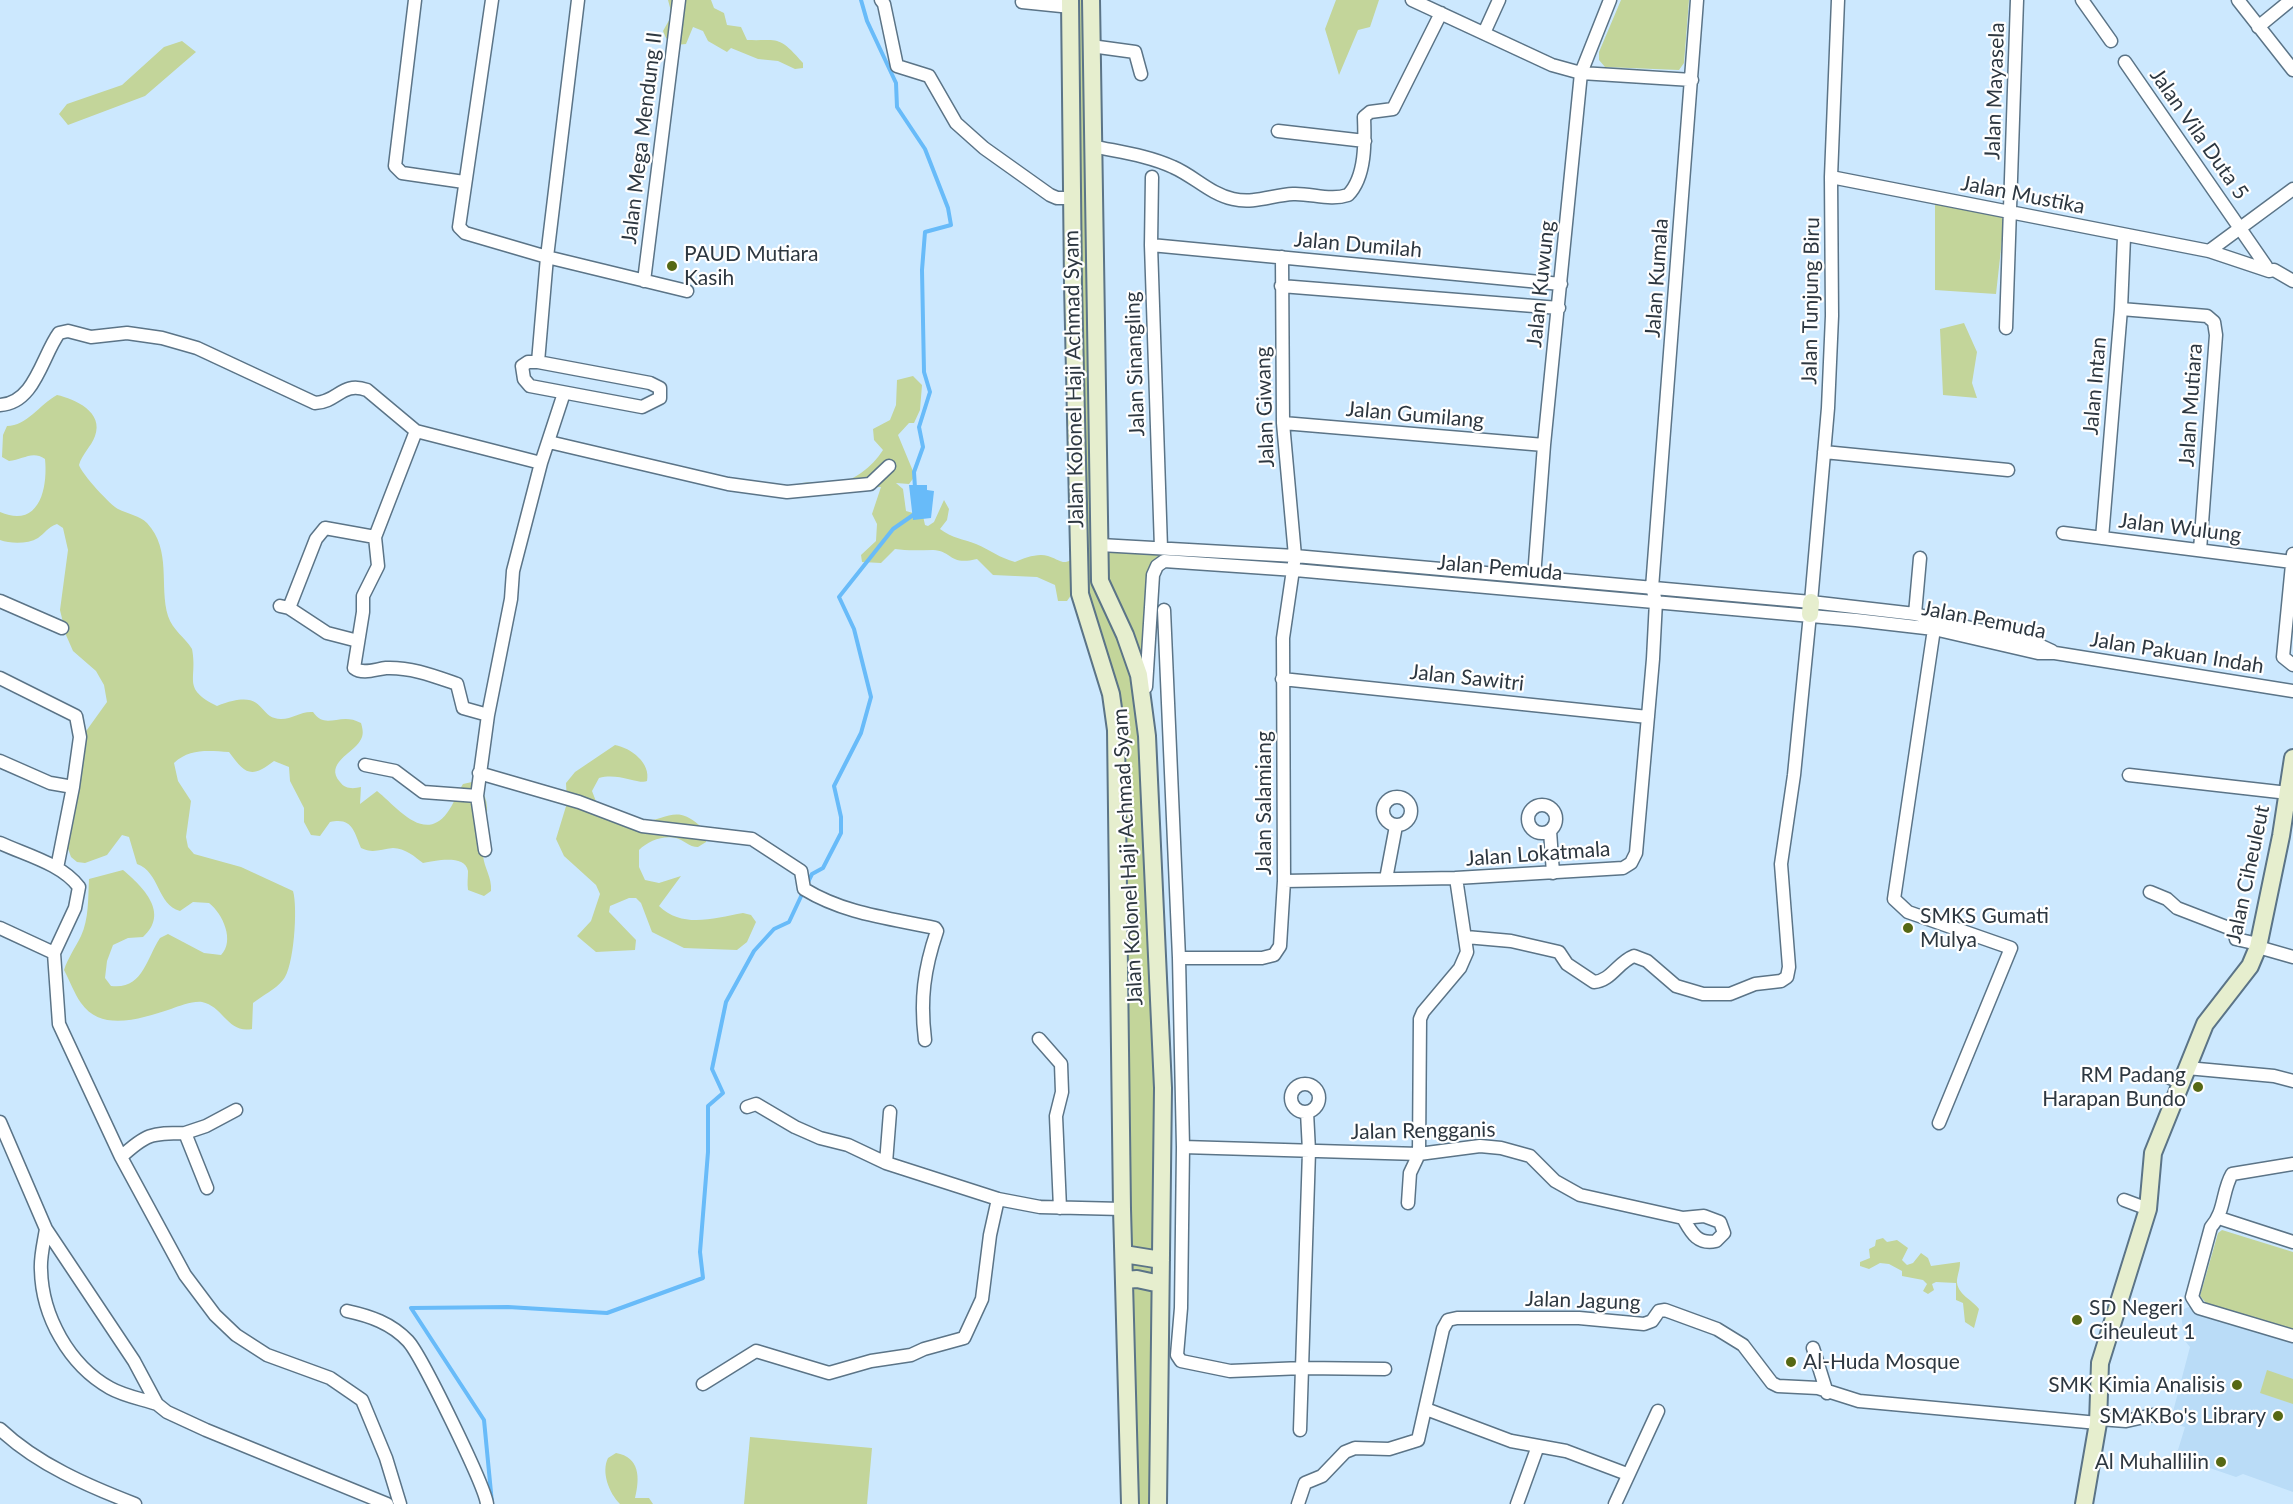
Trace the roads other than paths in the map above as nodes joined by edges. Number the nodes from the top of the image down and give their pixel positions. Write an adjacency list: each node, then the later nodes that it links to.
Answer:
1 (414, 0): 33 (street)
2 (492, 0): 33 (street)
3 (578, 0): 41 (street)
4 (680, 0): 44 (street, Jalan Mega Mendung II)
5 (881, 0): 35 (street)
6 (1091, 0): 22 (main road, Jalan Kolonel Haji Achmad Syam)
7 (1412, 0): 18 (street)
8 (1499, 0): 20 (street)
9 (1610, 0): 25 (street, Jalan Kuwung)
10 (1697, 0): 27 (street, Jalan Kumala)
11 (1838, 0): 32 (street, Jalan Tunjung Biru)
12 (2017, 0): 36 (street, Jalan Mayasela)
13 (2082, 0): 21 (street)
14 (2238, 0): 19 (street)
15 (2291, 0): 19 (street)
16 (1022, 2): 17 (street)
17 (1070, 3): 35 (main road, Jalan Kolonel Haji Achmad Syam)
18 (1441, 12): 20 (street); 29 (street)
19 (2258, 27): 24 (street)
20 (1484, 33): 25 (street)
21 (2111, 41)
22 (1091, 46): 26 (street); 30 (main road, Jalan Kolonel Haji Achmad Syam)
23 (2125, 62): 37 (street, Jalan Vila Duta 5)
24 (2293, 70)
25 (1581, 73): 27 (street); 46 (street, Jalan Kuwung)
26 (1141, 74)
27 (1692, 80): 74 (street, Jalan Kumala)
28 (1278, 131): 29 (street)
29 (1365, 141): 30 (street)
30 (1092, 147): 53 (main road, Jalan Kolonel Haji Achmad Syam)
31 (1152, 177): 39 (street, Jalan Sinangling)
32 (1831, 177): 36 (street, Jalan Mustika); 61 (street, Jalan Tunjung Biru)
33 (464, 182): 41 (street)
34 (2293, 189): 37 (street)
35 (1072, 198): 54 (main road, Jalan Kolonel Haji Achmad Syam)
36 (2010, 213): 40 (street, Jalan Mustika); 51 (street, Jalan Mayasela)
37 (2241, 228): 40 (street); 43 (street, Jalan Vila Duta 5)
38 (2124, 237): 50 (street, Jalan Intan)
39 (1150, 245): 42 (street, Jalan Dumilah); 69 (street, Jalan Sinangling)
40 (2209, 251): 43 (street, Jalan Mustika)
41 (547, 257): 44 (street); 52 (street)
42 (1282, 257): 46 (street, Jalan Dumilah); 47 (street, Jalan Giwang)
43 (2270, 268): 45 (street)
44 (644, 281): 48 (street)
45 (2293, 281)
46 (1561, 284): 49 (street, Jalan Kuwung)
47 (1281, 286): 49 (street); 57 (street, Jalan Giwang)
48 (687, 291)
49 (1559, 308): 60 (street, Jalan Kuwung)
50 (2121, 309): 67 (street, Jalan Intan); 70 (street, Jalan Mutiara)
51 (2006, 328)
52 (538, 362): 55 (street); 55 (street)
53 (1097, 377): 54 (main road); 68 (main road, Jalan Kolonel Haji Achmad Syam)
54 (1075, 379): 141 (main road, Jalan Kolonel Haji Achmad Syam)
55 (564, 393): 59 (street)
56 (4, 404): 58 (street)
57 (1283, 423): 60 (street, Jalan Gumilang); 72 (street, Jalan Giwang)
58 (416, 431): 62 (street); 66 (street)
59 (549, 442): 62 (street); 63 (street)
60 (1544, 445): 77 (street, Jalan Kuwung)
61 (1824, 452): 64 (street); 81 (street, Jalan Tunjung Biru)
62 (541, 463): 93 (street)
63 (889, 466)
64 (2008, 470)
65 (2063, 533): 67 (street, Jalan Wulung)
66 (375, 537): 86 (street); 86 (street)
67 (2102, 538): 70 (street, Jalan Wulung)
68 (1100, 545): 69 (street, Jalan Pemuda); 92 (main road, Jalan Kolonel Haji Achmad Syam)
69 (1161, 548): 72 (street, Jalan Pemuda)
70 (2200, 550): 75 (street, Jalan Wulung)
71 (2293, 554): 75 (street)
72 (1295, 556): 76 (street, Jalan Salamiang); 77 (street, Jalan Pemuda)
73 (1920, 558): 83 (street)
74 (1655, 560): 78 (street, Jalan Lokatmala)
75 (2292, 562): 88 (street)
76 (1295, 570): 80 (street, Jalan Pemuda); 90 (street, Jalan Salamiang); 92 (street, Jalan Pemuda)
77 (1534, 578): 78 (street, Jalan Pemuda)
78 (1652, 588): 80 (street, Jalan Lokatmala); 81 (street, Jalan Pemuda)
79 (0, 601): 84 (street)
80 (1656, 601): 81 (street, Jalan Pemuda); 94 (street, Jalan Lokatmala)
81 (1810, 608): 83 (street, Jalan Pemuda); 85 (street, Jalan Pemuda); 114 (street, Jalan Tunjung Biru)
82 (1164, 610): 118 (street)
83 (1915, 614): 87 (street, Jalan Pemuda)
84 (62, 628)
85 (1934, 629): 87 (street, Jalan Pemuda); 128 (street)
86 (358, 641): 93 (street)
87 (2055, 653): 91 (street, Jalan Pakuan Indah)
88 (2293, 665)
89 (0, 678): 100 (street)
90 (1282, 679): 94 (street, Jalan Sawitri); 111 (street, Jalan Salamiang)
91 (2293, 691)
92 (1145, 704): 148 (main road, Jalan Kolonel Haji Achmad Syam)
93 (488, 715): 98 (street)
94 (1648, 717): 108 (street, Jalan Lokatmala)
95 (2293, 758): 101 (main road, Jalan Ciheuleut)
96 (0, 761): 100 (street)
97 (365, 765): 102 (street)
98 (479, 774): 102 (street); 120 (street)
99 (2129, 775): 101 (street)
100 (73, 788): 107 (street)
101 (2288, 793): 115 (main road, Jalan Ciheuleut)
102 (477, 796): 106 (street)
103 (1396, 826): 110 (street)
104 (1550, 831): 108 (street)
105 (0, 843): 107 (street)
106 (485, 850)
107 (57, 868): 116 (street)
108 (1553, 873): 109 (street, Jalan Lokatmala)
109 (1456, 878): 110 (street, Jalan Lokatmala); 114 (street)
110 (1386, 879): 111 (street, Jalan Lokatmala)
111 (1284, 881): 118 (street, Jalan Salamiang)
112 (2150, 892): 115 (street)
113 (0, 928): 116 (street)
114 (1466, 937): 132 (street)
115 (2258, 946): 117 (street); 121 (main road, Jalan Ciheuleut)
116 (54, 953): 133 (street)
117 (2293, 957)
118 (1179, 958): 130 (street)
119 (1039, 1039): 140 (street)
120 (925, 1040)
121 (2179, 1076): 122 (street); 142 (main road, Jalan Ciheuleut)
122 (2293, 1081)
123 (747, 1107): 134 (street)
124 (236, 1110): 129 (street)
125 (891, 1112): 134 (street)
126 (1307, 1112): 131 (street)
127 (0, 1122): 145 (street)
128 (1939, 1123)
129 (185, 1133): 133 (street); 136 (street)
130 (1183, 1148): 131 (street, Jalan Rengganis); 154 (street)
131 (1309, 1151): 132 (street, Jalan Rengganis); 154 (street)
132 (1419, 1154): 139 (street); 143 (street, Jalan Rengganis)
133 (121, 1157): 169 (street)
134 (886, 1163): 137 (street)
135 (2293, 1164): 144 (street)
136 (207, 1188)
137 (998, 1199): 140 (street); 156 (street)
138 (2124, 1200): 142 (street)
139 (1408, 1203)
140 (1060, 1208): 141 (street)
141 (1122, 1209): 147 (main road, Jalan Kolonel Haji Achmad Syam)
142 (2148, 1209): 162 (main road, Jalan Ciheuleut)
143 (1683, 1218)
144 (2219, 1218): 146 (street); 152 (street)
145 (46, 1229): 158 (street); 158 (street)
146 (2293, 1242)
147 (1124, 1254): 148 (main road); 149 (main road, Jalan Kolonel Haji Achmad Syam)
148 (1161, 1260): 150 (main road, Jalan Kolonel Haji Achmad Syam)
149 (1125, 1280): 150 (main road); 171 (main road, Jalan Kolonel Haji Achmad Syam)
150 (1160, 1284): 172 (main road, Jalan Kolonel Haji Achmad Syam)
151 (347, 1311): 170 (street)
152 (2293, 1336)
153 (1813, 1348): 157 (street)
154 (1303, 1368): 155 (street); 164 (street)
155 (1385, 1369)
156 (703, 1384)
157 (1827, 1393): 159 (street, Jalan Jagung); 162 (street, Jalan Jagung)
158 (158, 1404): 168 (street)
159 (1426, 1409): 165 (street); 173 (street, Jalan Jagung)
160 (1658, 1411): 166 (street)
161 (2153, 1415): 162 (street, Jalan Jagung)
162 (2098, 1421): 176 (main road, Jalan Ciheuleut)
163 (0, 1429): 167 (street)
164 (1300, 1430)
165 (1538, 1446): 166 (street); 174 (street)
166 (1627, 1474): 175 (street)
167 (135, 1504)
168 (387, 1504)
169 (400, 1504)
170 (487, 1504)
171 (1130, 1504)
172 (1158, 1504)
173 (1298, 1504)
174 (1517, 1504)
175 (1615, 1504)
176 (2084, 1504)

